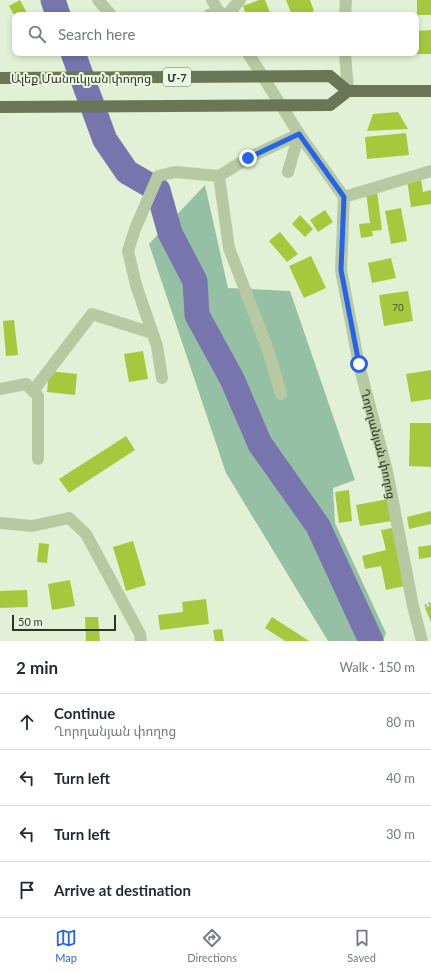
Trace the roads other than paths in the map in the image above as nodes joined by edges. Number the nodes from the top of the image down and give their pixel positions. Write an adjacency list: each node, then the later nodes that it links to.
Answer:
1 (98, 0): 5 (street)
2 (212, 0): 6 (street)
3 (240, 0): 7 (street)
4 (346, 0): 8 (street)
5 (108, 12)
6 (219, 12)
7 (223, 12)
8 (345, 12)
9 (250, 56): 15 (street)
10 (345, 56): 12 (street)
11 (0, 78): 12 (main road, Ալեք Մանուկյան փողոց / Մ-7, bridge)
12 (348, 91): 13 (main road); 14 (main road, bridge)
13 (431, 91)
14 (0, 107)
15 (299, 134): 17 (street); 18 (street); 19 (street)
16 (431, 171): 19 (street)
17 (288, 172)
18 (219, 176): 20 (street); 24 (street)
19 (344, 197): 28 (street, Ղորղանյան փողոց)
20 (152, 333): 21 (street); 23 (street)
21 (162, 378)
22 (0, 389): 23 (street)
23 (33, 391): 25 (street)
24 (281, 394)
25 (38, 459)
26 (0, 523): 27 (street)
27 (141, 641)
28 (422, 641)

